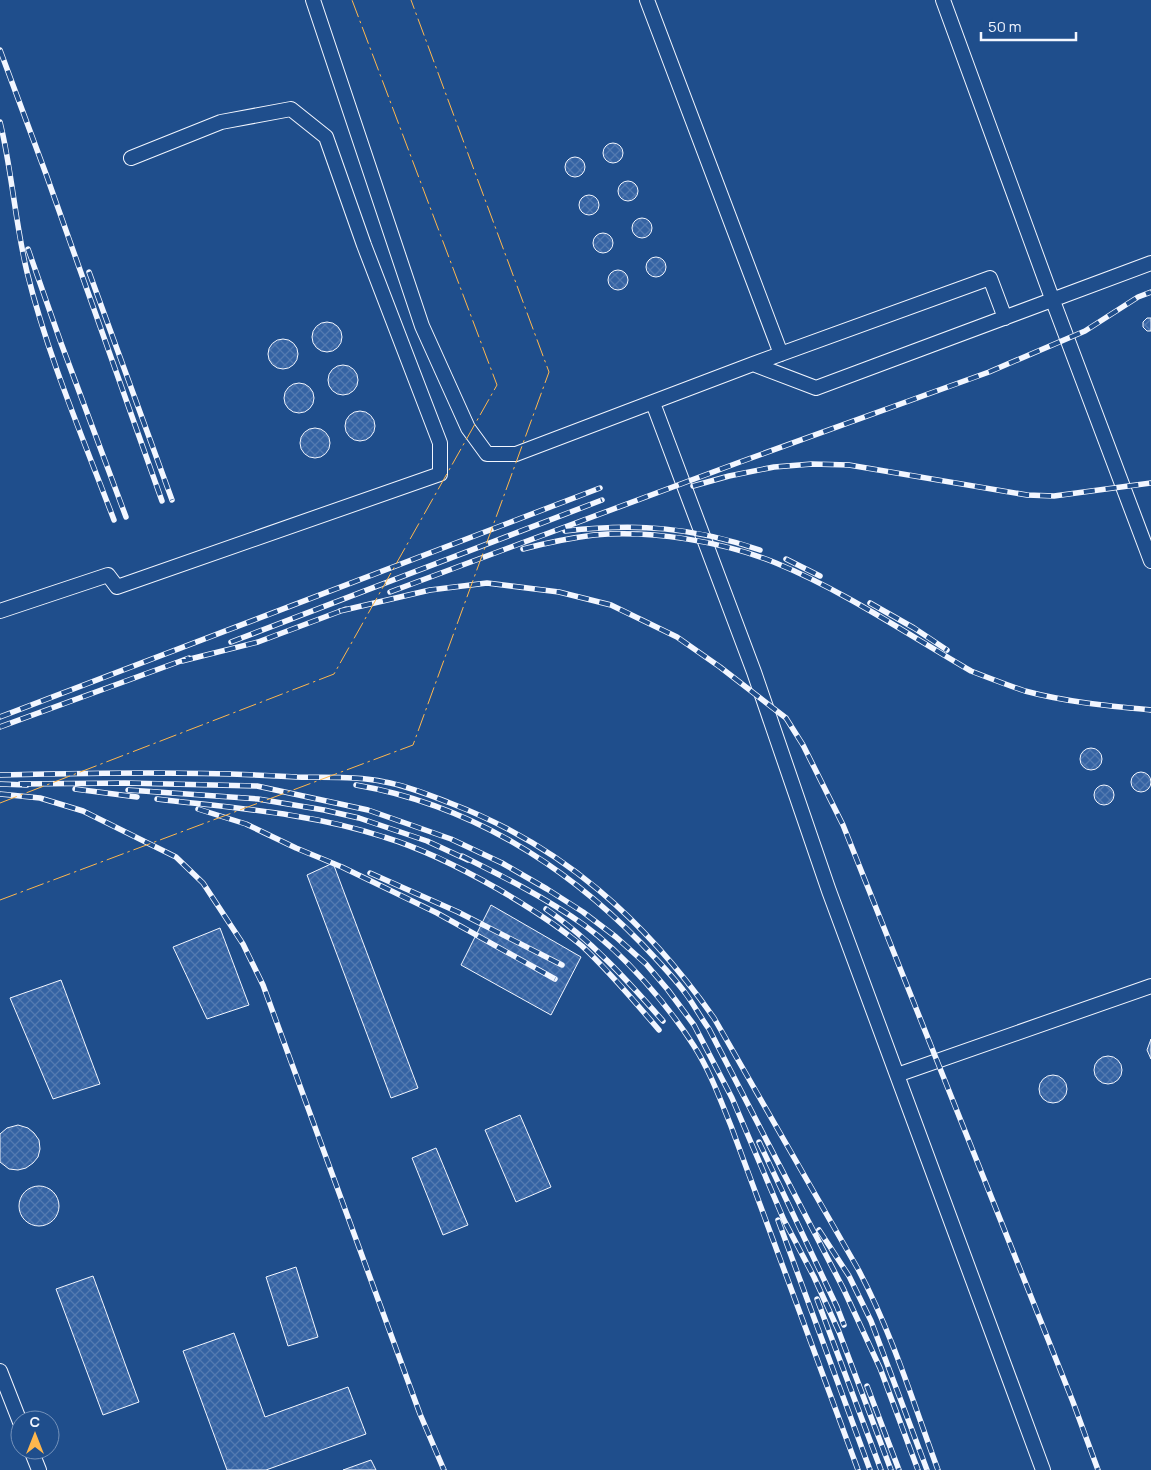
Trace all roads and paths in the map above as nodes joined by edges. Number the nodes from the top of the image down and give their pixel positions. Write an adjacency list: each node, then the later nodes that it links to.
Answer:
1 (313, 0): 10 (street)
2 (647, 0): 8 (street)
3 (943, 0): 6 (street)
4 (130, 158): 12 (street)
5 (1151, 263): 6 (street)
6 (1053, 301): 7 (street); 11 (street)
7 (1005, 318): 8 (street); 9 (street)
8 (781, 354): 9 (street)
9 (753, 364): 10 (street)
10 (652, 403): 14 (street)
11 (1151, 560)
12 (0, 611)
13 (1151, 986): 14 (street)
14 (897, 1075): 17 (street)
15 (0, 1371): 16 (street)
16 (15, 1410)
17 (1042, 1470)

